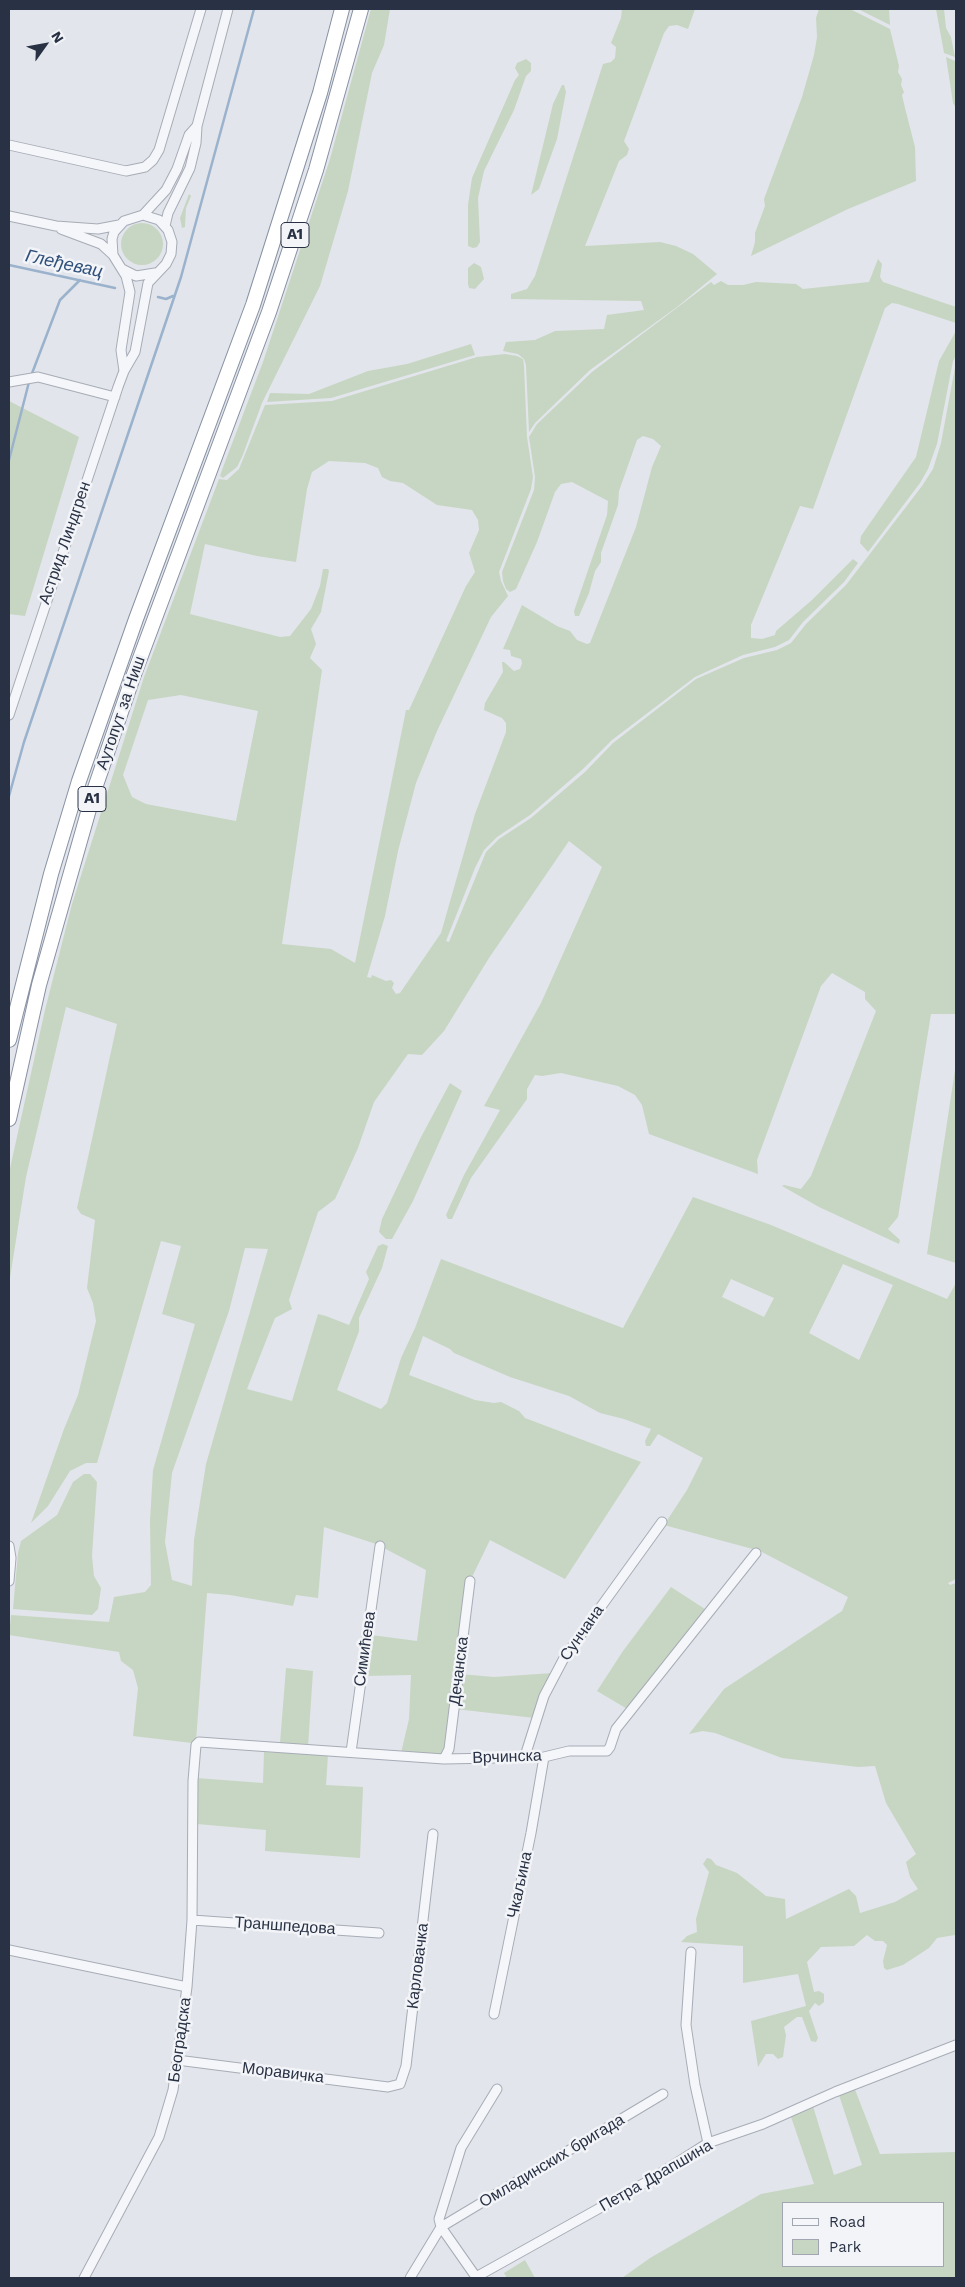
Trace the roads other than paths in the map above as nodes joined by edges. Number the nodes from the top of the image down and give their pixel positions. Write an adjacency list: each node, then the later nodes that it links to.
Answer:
1 (201, 9): 6 (street)
2 (228, 9): 5 (street)
3 (342, 9): 19 (highway, Аутопут за Ниш / A1)
4 (361, 9): 20 (highway, Аутопут за Ниш / A1)
5 (197, 126): 7 (street); 11 (street)
6 (9, 145)
7 (143, 215): 9 (street); 11 (street)
8 (9, 216): 10 (street)
9 (119, 225): 10 (street); 12 (street)
10 (56, 226): 12 (street)
11 (165, 226): 14 (street, Астрид Линдгрен)
12 (113, 255): 13 (street, Астрид Линдгрен)
13 (122, 269): 14 (street); 15 (street, Астрид Линдгрен)
14 (157, 272): 15 (street, Астрид Линдгрен)
15 (124, 371): 17 (street, Астрид Линдгрен)
16 (9, 382): 17 (street)
17 (115, 397): 18 (street, Астрид Линдгрен)
18 (9, 715)
19 (9, 1040)
20 (9, 1119)
21 (662, 1522): 28 (street, Сунчана)
22 (9, 1546): 25 (street)
23 (380, 1546): 27 (street, Симићева)
24 (756, 1553): 29 (street, Врчинска)
25 (9, 1581)
26 (470, 1581): 30 (street, Дечанска)
27 (350, 1752): 30 (street, Врчинска); 31 (street, Врчинска)
28 (525, 1756): 29 (street, Врчинска); 30 (street, Врчинска)
29 (544, 1757): 38 (street, Чкаљина)
30 (444, 1759)
31 (193, 1781): 33 (street, Београдска)
32 (433, 1834): 41 (street, Карловачка)
33 (192, 1920): 34 (street, Траншпедова); 37 (street, Београдска)
34 (379, 1933)
35 (9, 1950): 37 (street)
36 (691, 1952): 44 (street)
37 (187, 1987): 40 (street, Београдска)
38 (494, 2014)
39 (956, 2045): 44 (street, Петра Драпшина)
40 (177, 2060): 41 (street, Моравичка); 46 (street, Београдска)
41 (388, 2087)
42 (496, 2089): 45 (street)
43 (663, 2094): 45 (street, Омладинских бригада)
44 (708, 2143): 45 (street, Петра Драпшина)
45 (441, 2227): 47 (street)
46 (84, 2278)
47 (410, 2278)

